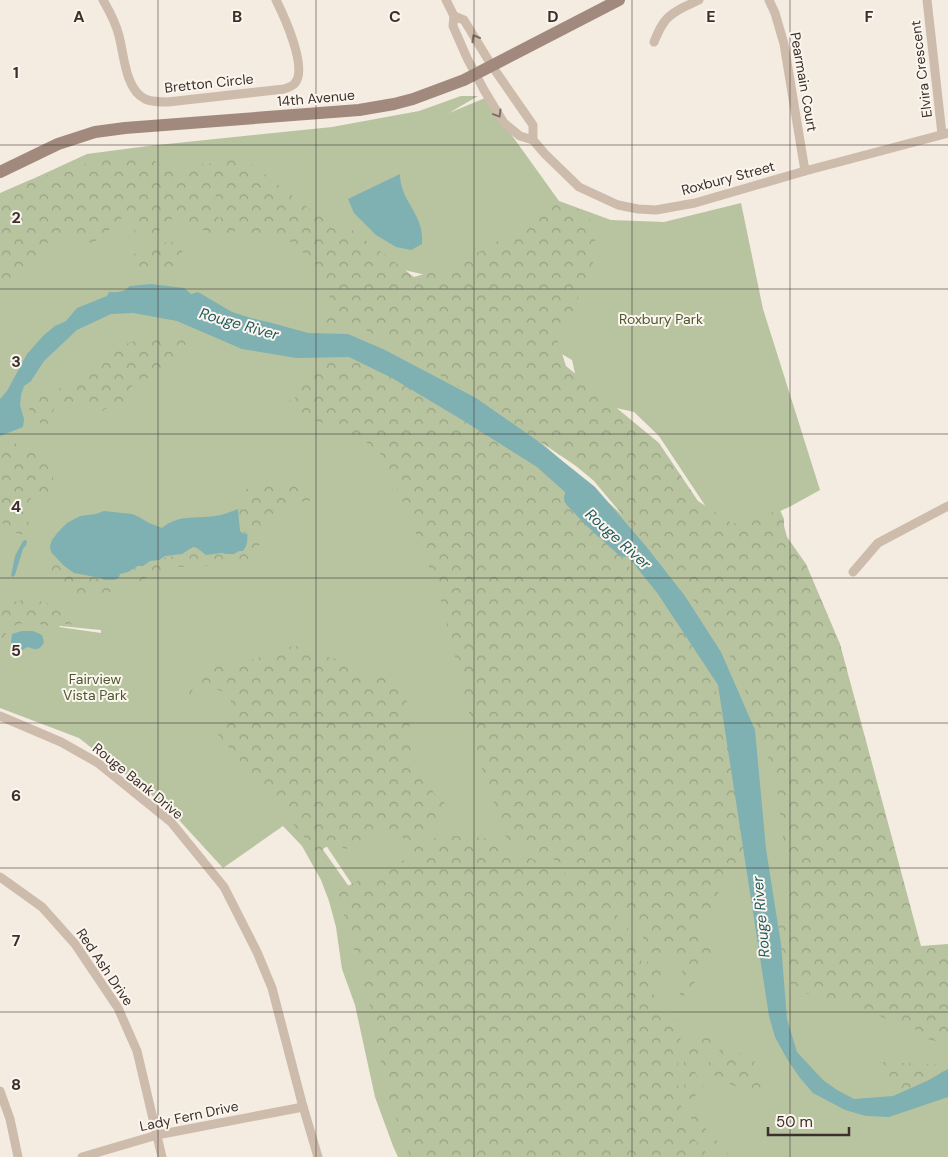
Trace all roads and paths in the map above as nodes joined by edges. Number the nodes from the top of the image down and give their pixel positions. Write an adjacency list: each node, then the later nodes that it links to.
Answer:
1 (103, 0): 2 (street, Bretton Circle)
2 (276, 0)
3 (446, 0): 8 (street)
4 (620, 0): 10 (main road, 14th Avenue)
5 (699, 0): 9 (street)
6 (769, 0): 14 (street, Pearmain Court)
7 (927, 0): 12 (street, Elvira Crescent)
8 (454, 16): 10 (street, one-way to 8); 11 (street, Roxbury Street)
9 (654, 42)
10 (492, 66): 11 (main road, 14th Avenue); 13 (street)
11 (476, 74): 13 (street, Roxbury Street, one-way to 13); 15 (main road, 14th Avenue)
12 (945, 134): 14 (street, Roxbury Street)
13 (533, 140): 14 (street, Roxbury Street)
14 (805, 171)
15 (0, 172)
16 (948, 506): 17 (street)
17 (853, 572)
18 (0, 716): 21 (street, Rouge Bank Drive)
19 (0, 876): 22 (street, Red Ash Drive)
20 (0, 1091): 23 (street)
21 (303, 1107): 22 (street, Lady Fern Drive); 26 (street, Rouge Bank Drive)
22 (157, 1135): 24 (street, Lady Fern Drive); 25 (street, Red Ash Drive)
23 (18, 1157)
24 (82, 1157)
25 (162, 1157)
26 (318, 1157)

